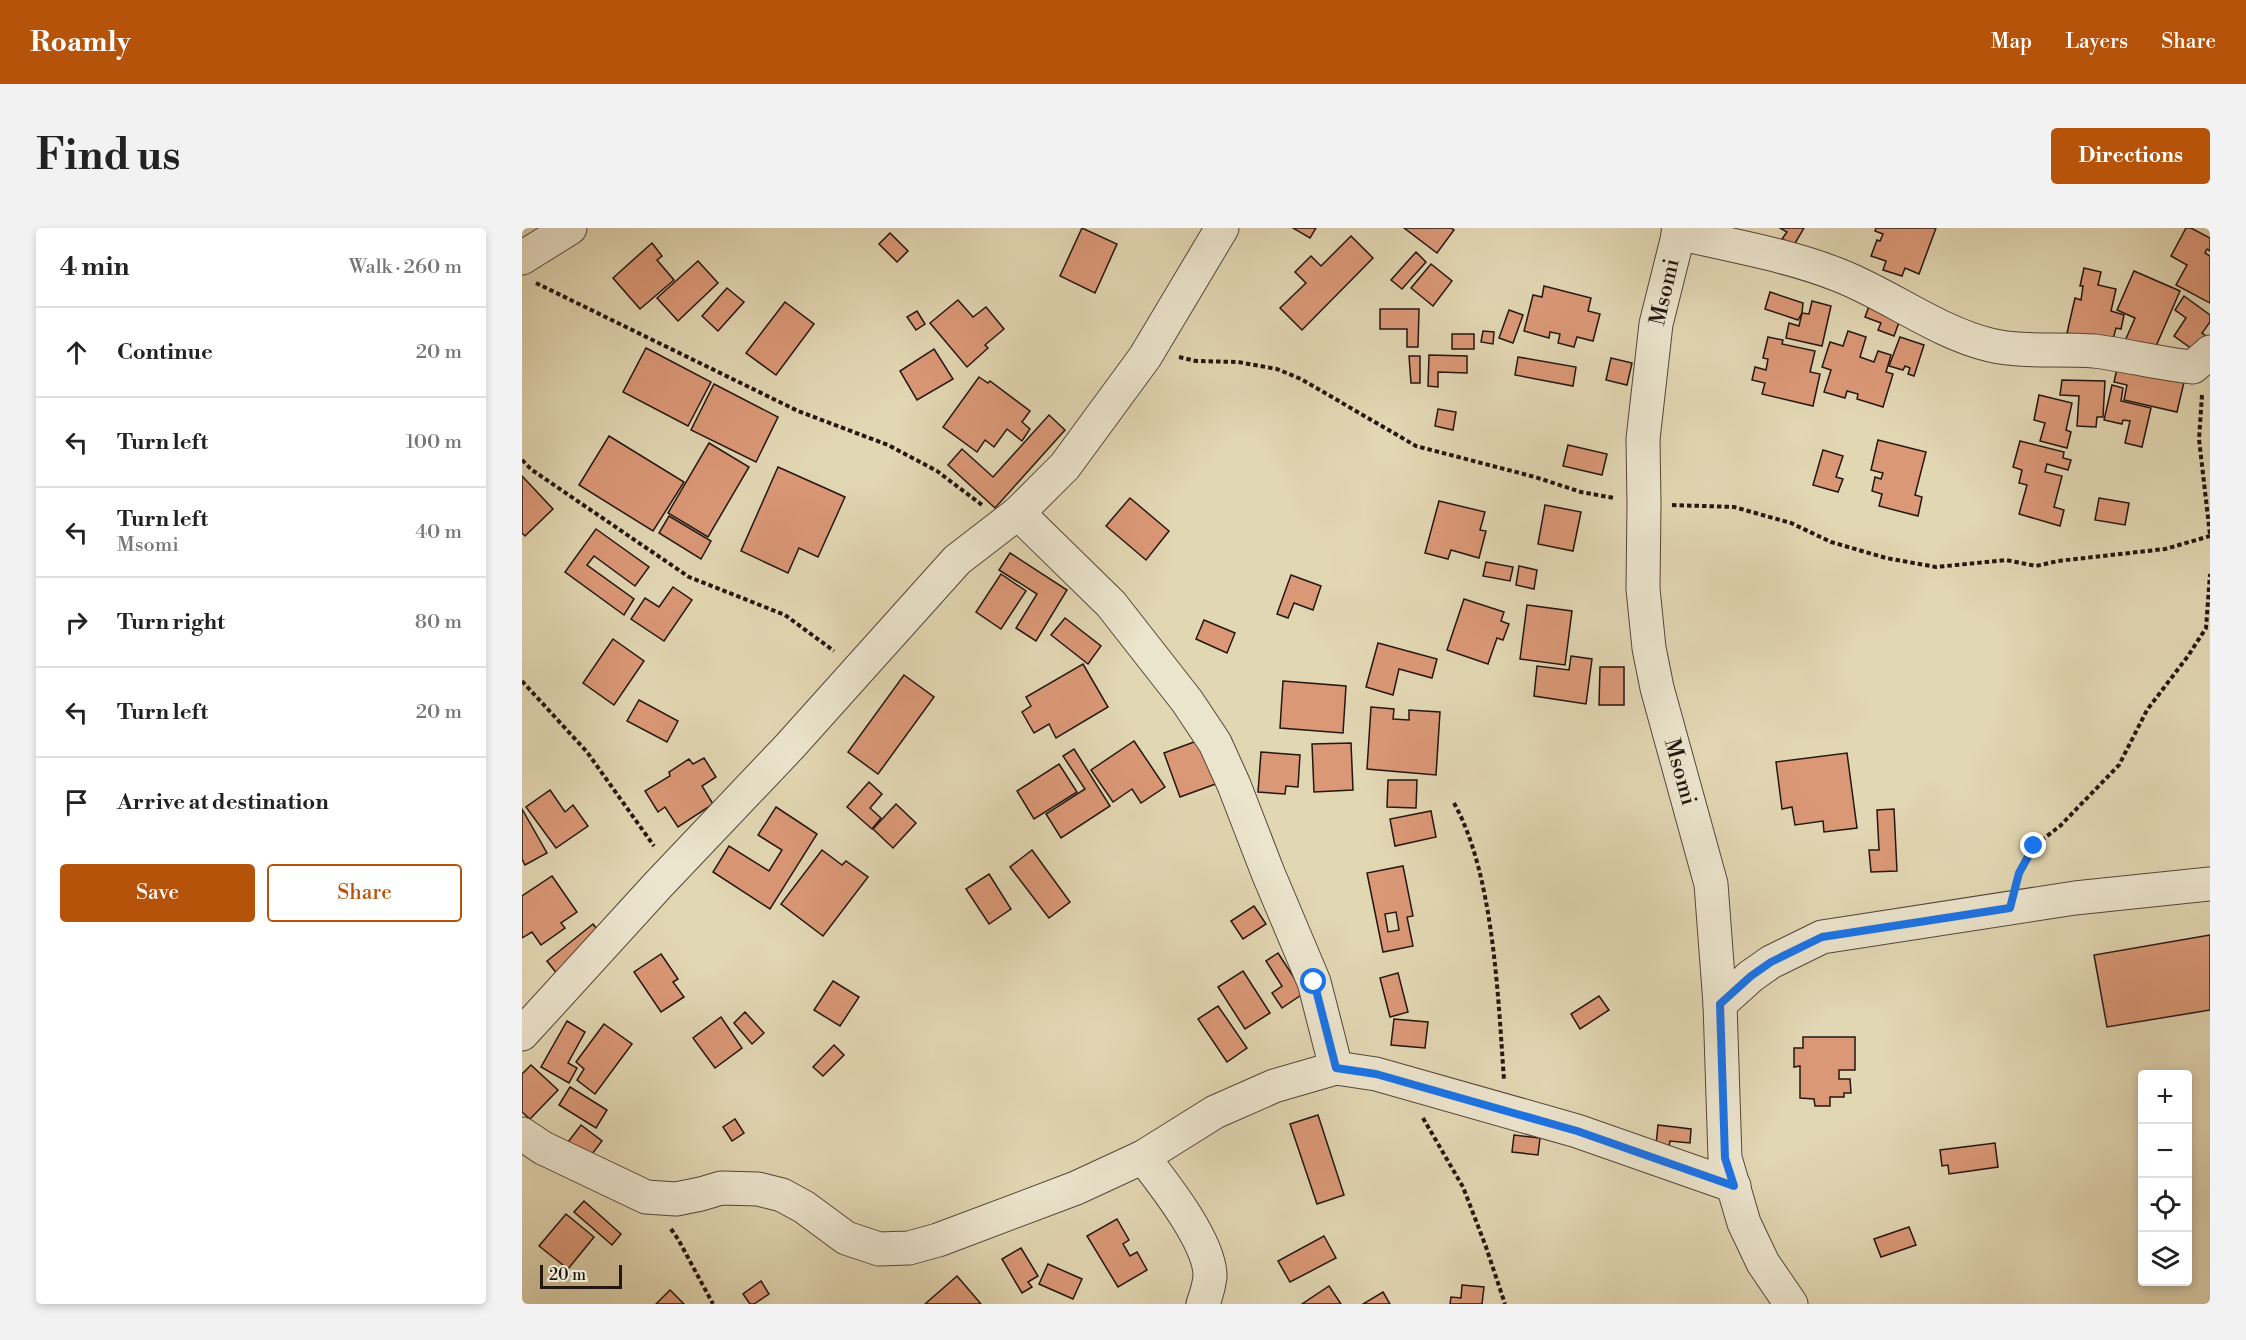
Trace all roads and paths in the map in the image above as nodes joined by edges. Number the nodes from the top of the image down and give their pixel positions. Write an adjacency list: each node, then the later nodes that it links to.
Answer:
1 (570, 228): 4 (street)
2 (1222, 228): 5 (street)
3 (1679, 231): 6 (street); 8 (street, Msomi)
4 (527, 269): 9 (path)
5 (1149, 351): 8 (path); 9 (street)
6 (2206, 357): 10 (path)
7 (522, 460): 12 (path)
8 (1644, 504): 10 (path); 18 (street, Msomi)
9 (1011, 518): 12 (street); 20 (street)
10 (2210, 535)
11 (2210, 574): 17 (path)
12 (858, 669): 15 (street)
13 (522, 681): 15 (path)
14 (1454, 803): 22 (path)
15 (672, 871): 19 (street)
16 (2210, 884): 17 (street)
17 (2010, 908): 18 (street)
18 (1720, 1004): 25 (street, Msomi)
19 (522, 1034)
20 (1336, 1068): 21 (street); 24 (street)
21 (1401, 1081): 22 (street); 29 (path)
22 (1506, 1111): 25 (street)
23 (522, 1134): 26 (street)
24 (1143, 1157): 26 (street); 28 (street)
25 (1734, 1186): 30 (street, Msomi)
26 (646, 1197): 27 (path)
27 (712, 1304)
28 (1203, 1304)
29 (1505, 1304)
30 (1791, 1304)

